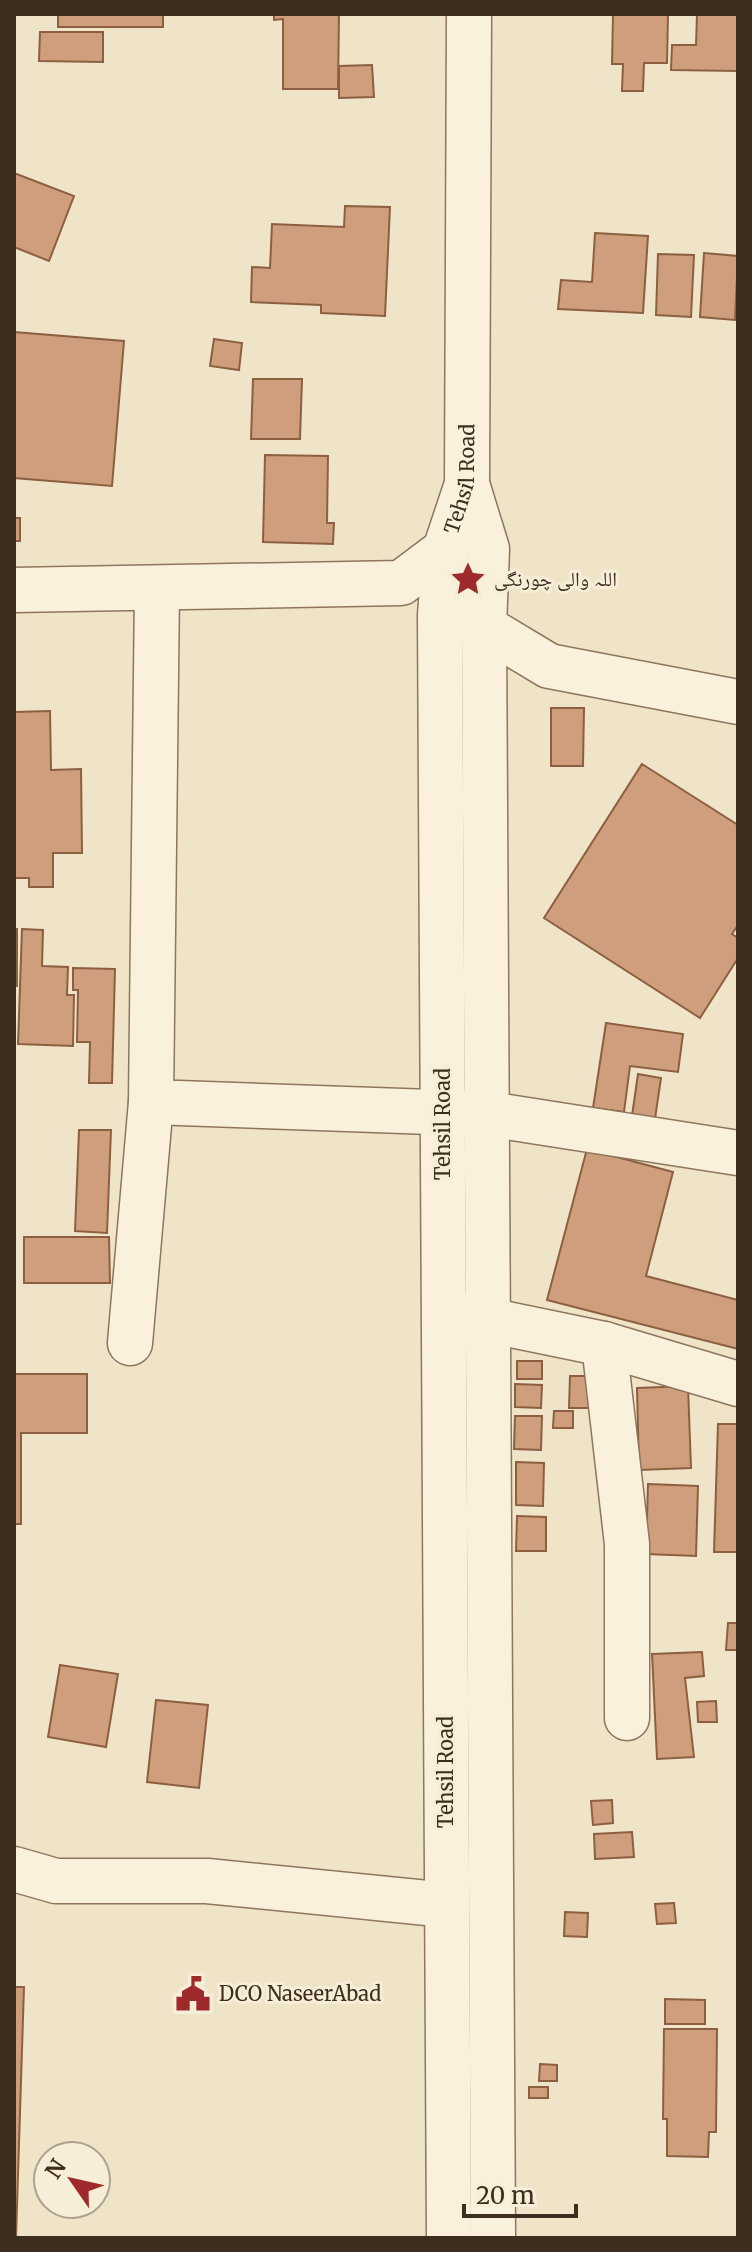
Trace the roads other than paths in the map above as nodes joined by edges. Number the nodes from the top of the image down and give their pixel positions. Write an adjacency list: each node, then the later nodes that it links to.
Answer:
1 (469, 14): 2 (street, Tehsil Road)
2 (466, 549): 3 (street); 6 (street, Tehsil Road); 7 (street)
3 (401, 583): 4 (street); 6 (street)
4 (157, 589): 5 (street); 9 (street)
5 (14, 590)
6 (440, 615): 7 (street); 10 (street, Tehsil Road)
7 (484, 627): 8 (street); 11 (street)
8 (738, 702)
9 (151, 1102): 10 (street); 15 (street)
10 (443, 1114): 11 (street); 13 (street, Tehsil Road)
11 (488, 1114): 12 (street); 14 (street)
12 (738, 1153)
13 (444, 1313): 14 (street); 20 (street, Tehsil Road)
14 (489, 1318): 16 (street); 22 (street)
15 (130, 1343)
16 (604, 1344): 17 (street); 18 (street)
17 (738, 1384)
18 (627, 1718)
19 (14, 1869): 20 (street)
20 (447, 1905): 21 (street, Tehsil Road)
21 (449, 2238)
22 (493, 2238)

